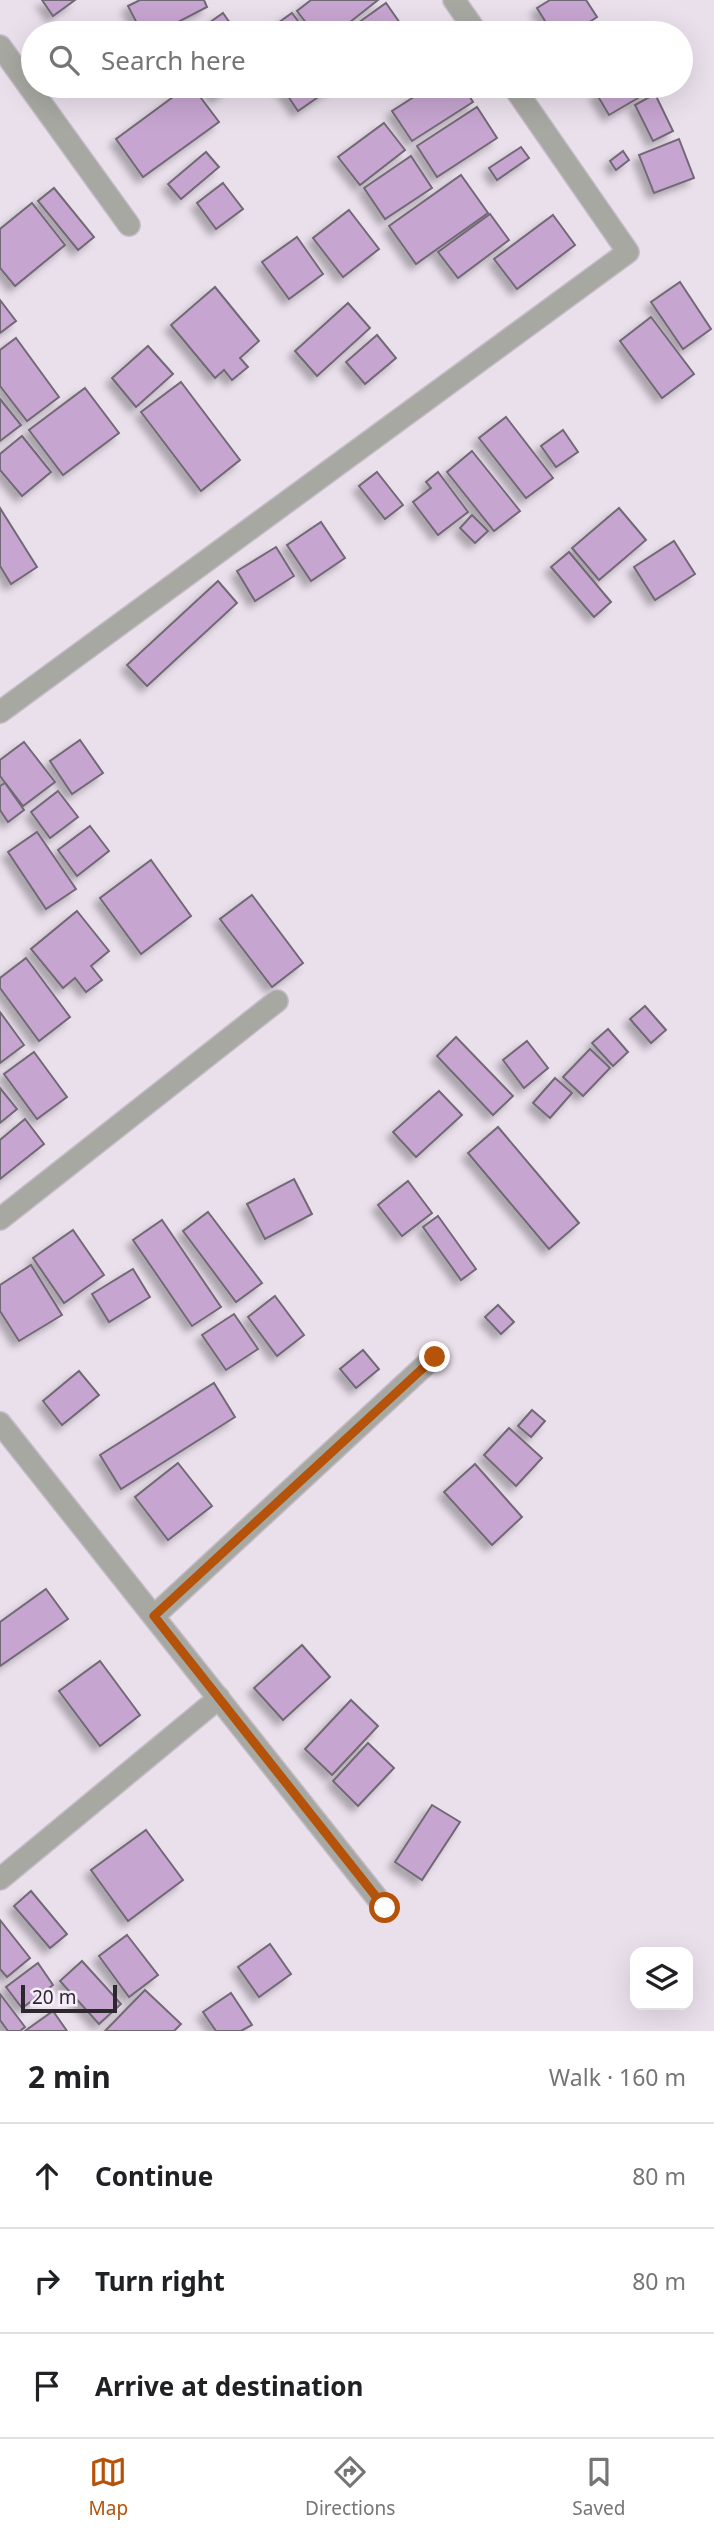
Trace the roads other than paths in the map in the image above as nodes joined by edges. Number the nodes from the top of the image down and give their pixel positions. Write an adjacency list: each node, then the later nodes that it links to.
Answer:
1 (454, 0): 2 (street)
2 (469, 21)
3 (0, 46): 4 (street)
4 (21, 75)
5 (37, 98): 7 (street)
6 (521, 98): 8 (street)
7 (129, 225)
8 (0, 712)
9 (277, 1001): 10 (street)
10 (0, 1219)
11 (435, 1357): 13 (street)
12 (0, 1423): 13 (street)
13 (154, 1616): 14 (street)
14 (219, 1698): 15 (street); 16 (street)
15 (0, 1879)
16 (385, 1908)

